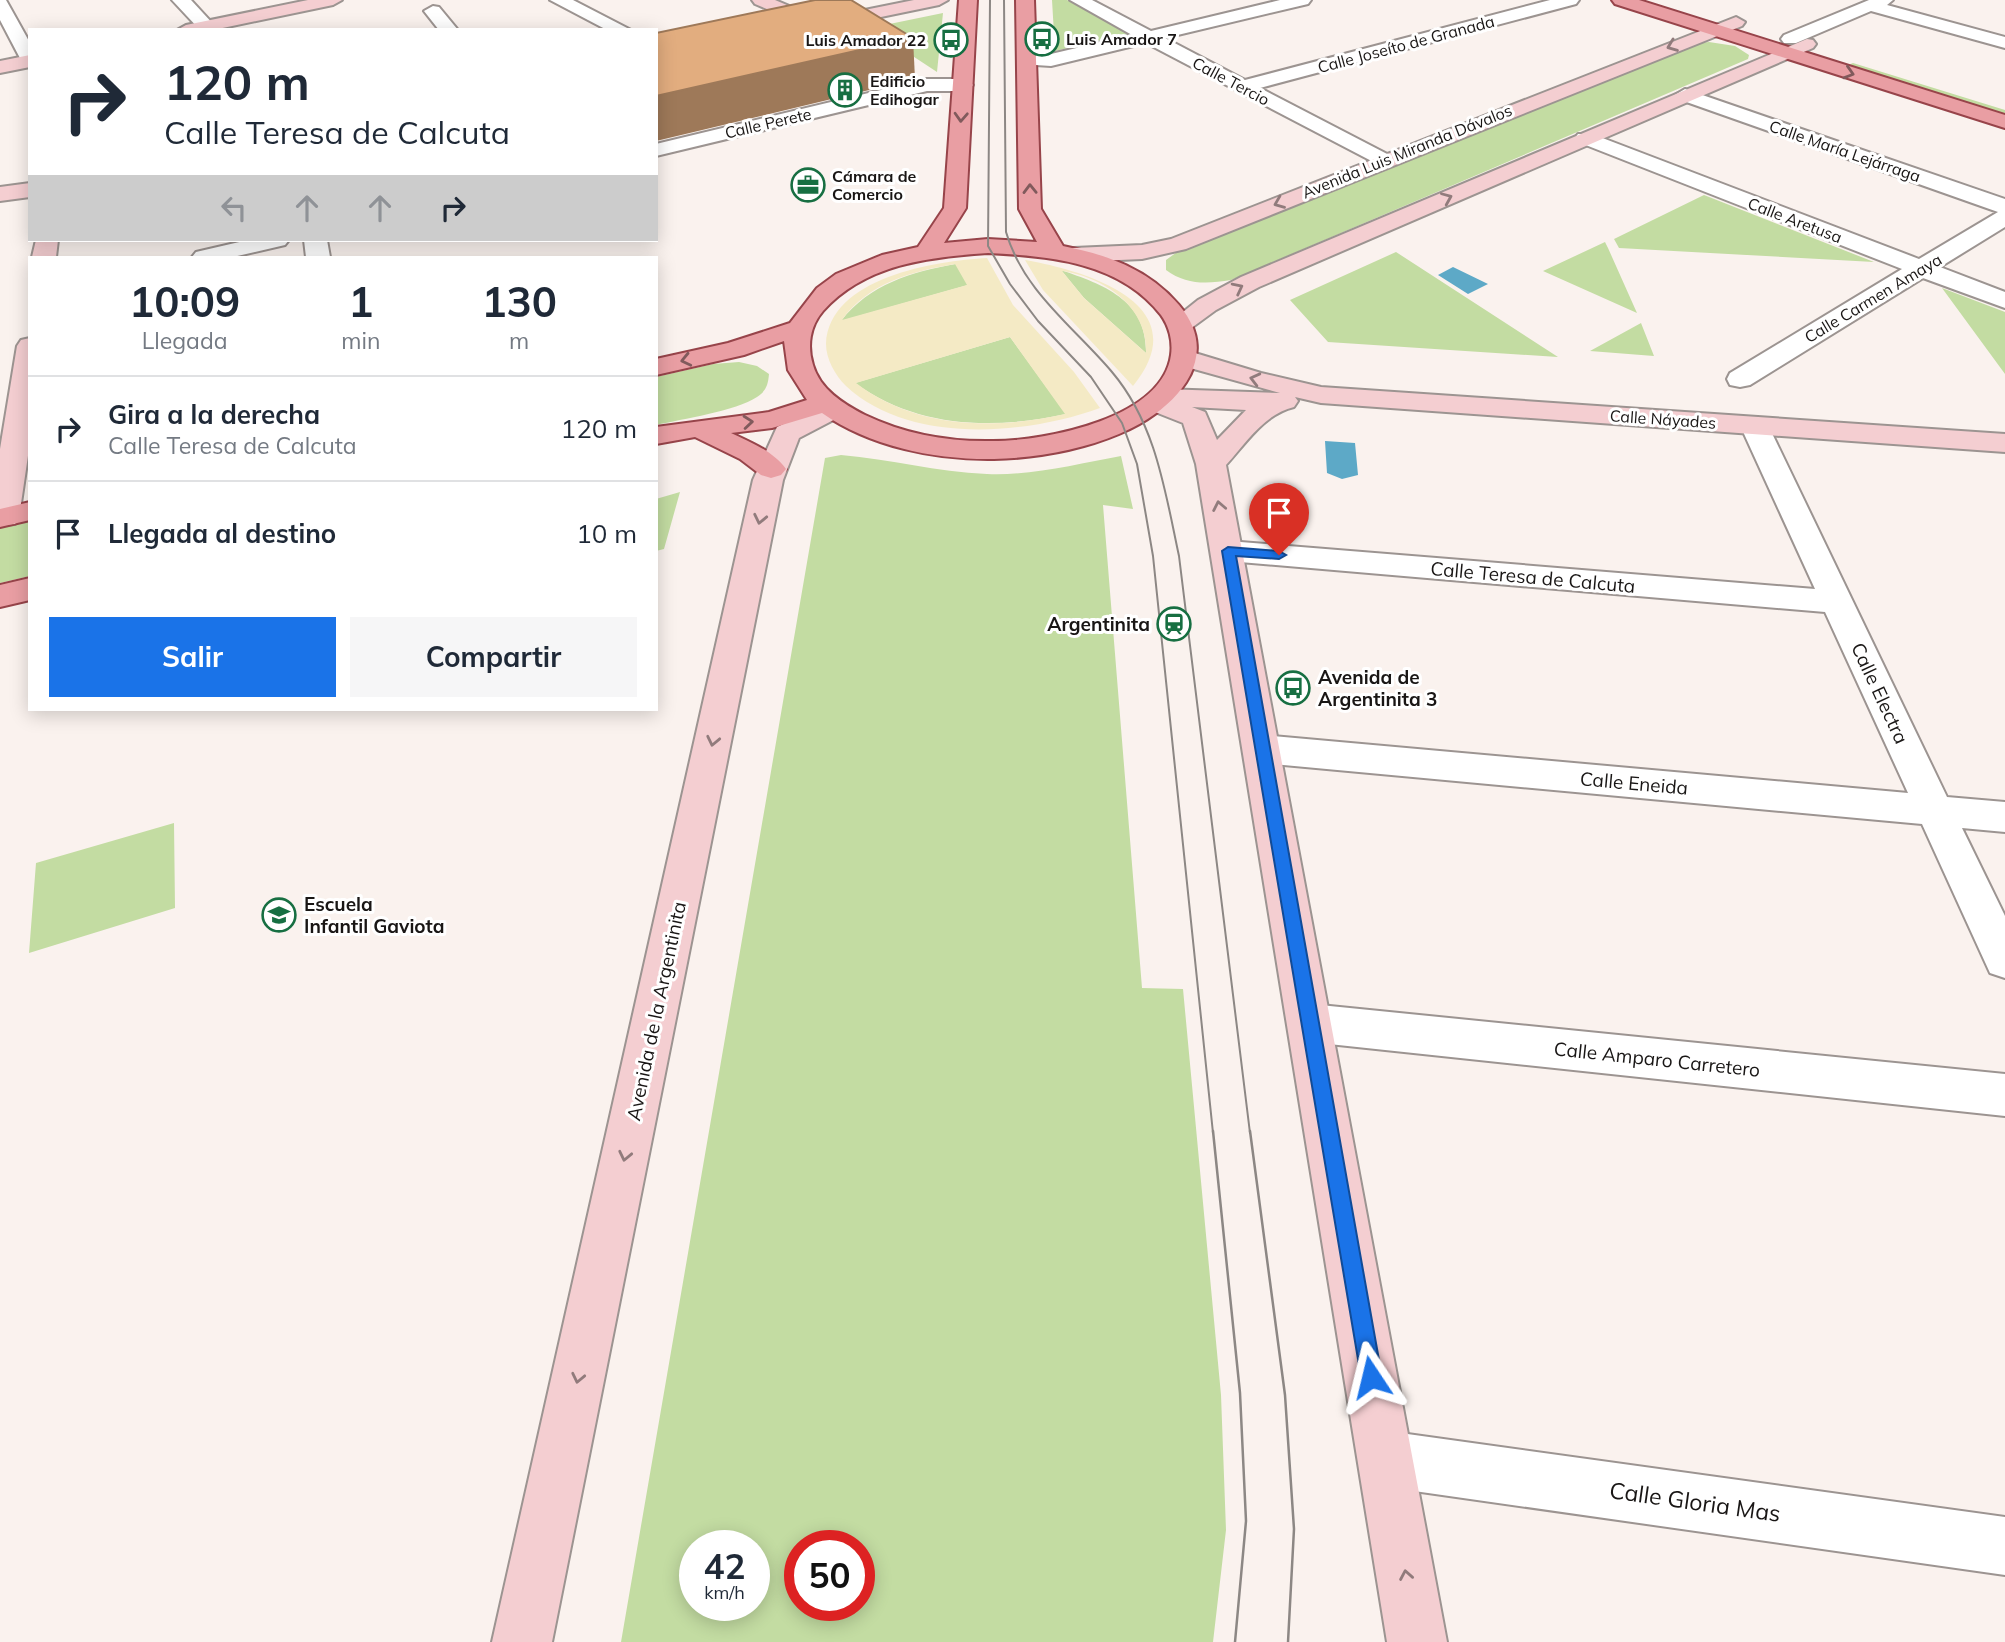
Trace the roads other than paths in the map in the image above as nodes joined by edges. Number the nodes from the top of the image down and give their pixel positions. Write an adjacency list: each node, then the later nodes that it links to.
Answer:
1 (181, 0): 18 (street)
2 (333, 0): 18 (main road)
3 (559, 0): 21 (street)
4 (761, 0): 17 (main road)
5 (939, 0): 17 (main road)
6 (968, 0): 32 (main road)
7 (1025, 0): 30 (main road)
8 (1079, 0): 25 (street, Calle Tercio)
9 (1302, 0): 25 (street)
10 (1570, 0): 33 (street, Calle Joseíto de Granada)
11 (1621, 0): 23 (main road)
12 (1670, 0): 16 (main road)
13 (1878, 2): 24 (street); 26 (street); 27 (street)
14 (0, 4): 28 (street)
15 (433, 11): 20 (street)
16 (1736, 22): 23 (main road, Avenida Luis Miranda Dávalos); 27 (main road)
17 (818, 25): 22 (main road)
18 (206, 26): 19 (main road)
19 (196, 28)
20 (447, 28)
21 (618, 28)
22 (791, 31)
23 (1713, 31): 27 (main road); 39 (main road, Avenida Luis Miranda Dávalos, one-way to 39)
24 (2005, 36)
25 (1147, 37): 30 (street); 33 (street, Calle Tercio)
26 (2005, 43)
27 (1793, 45): 34 (main road); 35 (main road); 36 (main road, one-way to 36)
28 (28, 56)
29 (28, 60): 31 (main road)
30 (1027, 60): 46 (main road, one-way to 30)
31 (0, 67)
32 (962, 85): 38 (street, Calle Perete); 45 (main road, one-way to 45)
33 (1242, 87): 39 (street, Calle Tercio)
34 (1685, 95): 37 (main road); 42 (street, Calle María Lejárraga)
35 (2005, 104)
36 (2005, 122)
37 (1585, 138): 48 (street, Calle Aretusa); 50 (main road, one-way to 37)
38 (658, 150)
39 (1383, 160): 46 (main road, Avenida Luis Miranda Dávalos, one-way to 46)
40 (28, 190): 41 (main road)
41 (0, 194)
42 (2005, 207)
43 (2005, 217): 48 (street, Calle Carmen Amaya)
44 (268, 242): 47 (street)
45 (926, 252): 46 (main road); 51 (main road)
46 (1064, 253): 50 (main road)
47 (208, 256)
48 (1920, 268): 49 (street, Calle Aretusa); 55 (street, Calle Carmen Amaya)
49 (2005, 301)
50 (1181, 324): 52 (main road)
51 (799, 328): 53 (main road, one-way to 53); 59 (main road)
52 (1185, 358): 56 (main road, Calle Náyades, one-way to 52); 57 (main road)
53 (658, 367)
54 (28, 373): 64 (main road)
55 (1740, 379)
56 (1321, 395): 58 (main road, Calle Náyades); 60 (main road, Calle Náyades)
57 (1157, 400): 58 (main road, Calle Náyades); 59 (main road); 65 (main road)
58 (1273, 403): 65 (main road)
59 (829, 406): 61 (main road, one-way to 59); 66 (main road, Avenida de la Argentinita)
60 (1754, 425): 63 (main road, Calle Náyades); 71 (street, Calle Electra)
61 (699, 428): 62 (main road); 66 (main road)
62 (658, 436)
63 (2003, 445)
64 (22, 454): 67 (main road)
65 (1211, 464): 68 (main road, one-way to 65)
66 (771, 470): 80 (main road, Avenida de la Argentinita, one-way to 80)
67 (11, 515)
68 (1228, 551): 71 (street, Calle Teresa de Calcuta); 72 (main road)
69 (28, 589): 70 (main road)
70 (0, 596)
71 (1837, 602): 73 (street, Calle Electra)
72 (1262, 749): 73 (street, Calle Eneida); 76 (main road)
73 (1935, 811): 74 (street, Calle Eneida); 75 (street, Calle Electra)
74 (2005, 817)
75 (2005, 960)
76 (1310, 1023): 77 (street, Calle Amparo Carretero); 78 (main road)
77 (2005, 1095)
78 (1386, 1459): 79 (street, Calle Gloria Mas); 81 (main road, one-way to 78)
79 (2005, 1546)
80 (522, 1642)
81 (1417, 1642)

